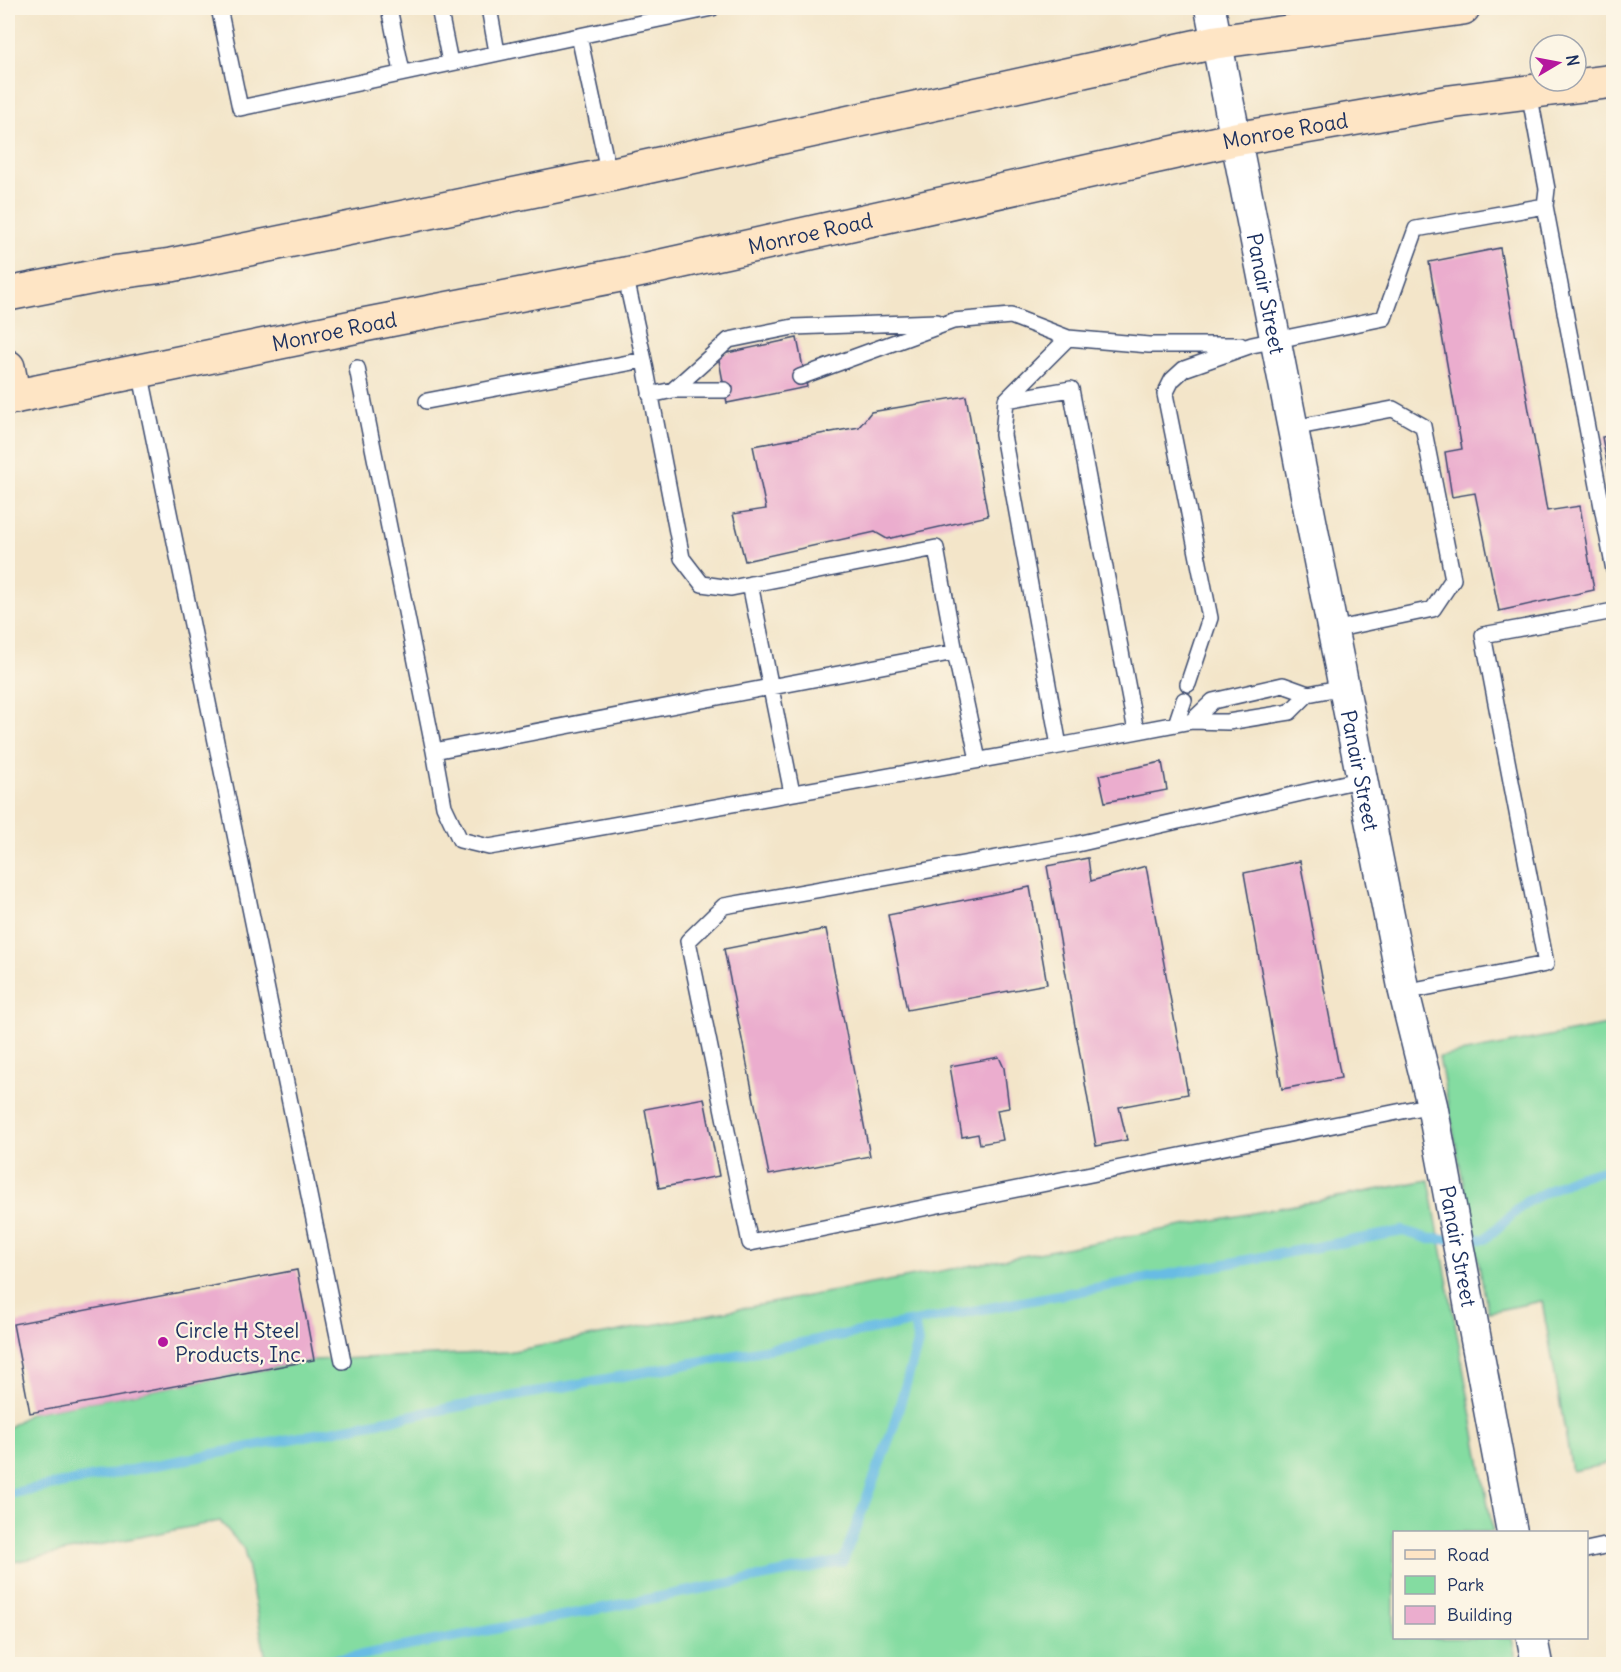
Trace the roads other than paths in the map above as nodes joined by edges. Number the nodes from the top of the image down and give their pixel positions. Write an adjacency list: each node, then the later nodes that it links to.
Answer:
1 (219, 8): 12 (lane)
2 (389, 8): 12 (lane)
3 (439, 8): 11 (lane)
4 (489, 8): 10 (lane)
5 (712, 8): 8 (lane)
6 (1210, 8): 9 (street, Panair Street)
7 (1463, 8): 9 (main road)
8 (579, 36): 10 (lane); 18 (lane)
9 (1216, 42): 17 (street, Panair Street); 18 (main road)
10 (497, 52): 11 (lane)
11 (450, 62): 12 (lane)
12 (402, 72)
13 (1614, 81): 14 (main road, Monroe Road)
14 (1588, 84)
15 (1528, 92): 17 (main road, Monroe Road)
16 (1529, 93): 19 (lane)
17 (1235, 139): 20 (main road, Monroe Road); 24 (street, Panair Street)
18 (609, 174): 21 (main road)
19 (1545, 206): 24 (lane); 36 (lane)
20 (625, 274): 25 (lane); 27 (main road, Monroe Road)
21 (8, 294)
22 (953, 321): 23 (lane); 28 (lane); 30 (lane)
23 (1068, 338): 24 (lane); 33 (lane)
24 (1264, 343): 35 (street, Panair Street); 41 (lane)
25 (644, 360): 32 (lane); 34 (lane)
26 (357, 368): 50 (lane)
27 (140, 371): 29 (main road, Monroe Road); 56 (lane)
28 (800, 377)
29 (10, 387)
30 (673, 390): 31 (lane); 32 (lane)
31 (725, 390)
32 (650, 395): 37 (lane)
33 (1006, 400): 48 (lane); 49 (lane)
34 (427, 401)
35 (1293, 428): 39 (street, Panair Street); 39 (lane)
36 (1614, 570)
37 (750, 584): 40 (lane); 42 (lane)
38 (1614, 611): 54 (lane)
39 (1333, 630): 43 (street, Panair Street)
40 (955, 652): 42 (lane); 51 (lane)
41 (1188, 684)
42 (771, 687): 50 (lane); 53 (lane)
43 (1344, 687): 44 (lane); 52 (street, Panair Street)
44 (1308, 694): 46 (lane); 46 (lane)
45 (1184, 700): 47 (lane)
46 (1192, 721): 47 (lane)
47 (1176, 724): 48 (lane)
48 (1136, 731): 49 (lane)
49 (1059, 746): 51 (lane)
50 (434, 751): 53 (lane)
51 (978, 760): 53 (lane)
52 (1362, 780): 54 (street, Panair Street); 55 (lane)
53 (792, 793)
54 (1404, 992): 55 (street, Panair Street)
55 (1434, 1116): 57 (street, Panair Street)
56 (343, 1361)
57 (1512, 1531)
58 (1614, 1544): 59 (lane)
59 (1588, 1550)
60 (1532, 1639): 61 (street)
61 (1537, 1665)

